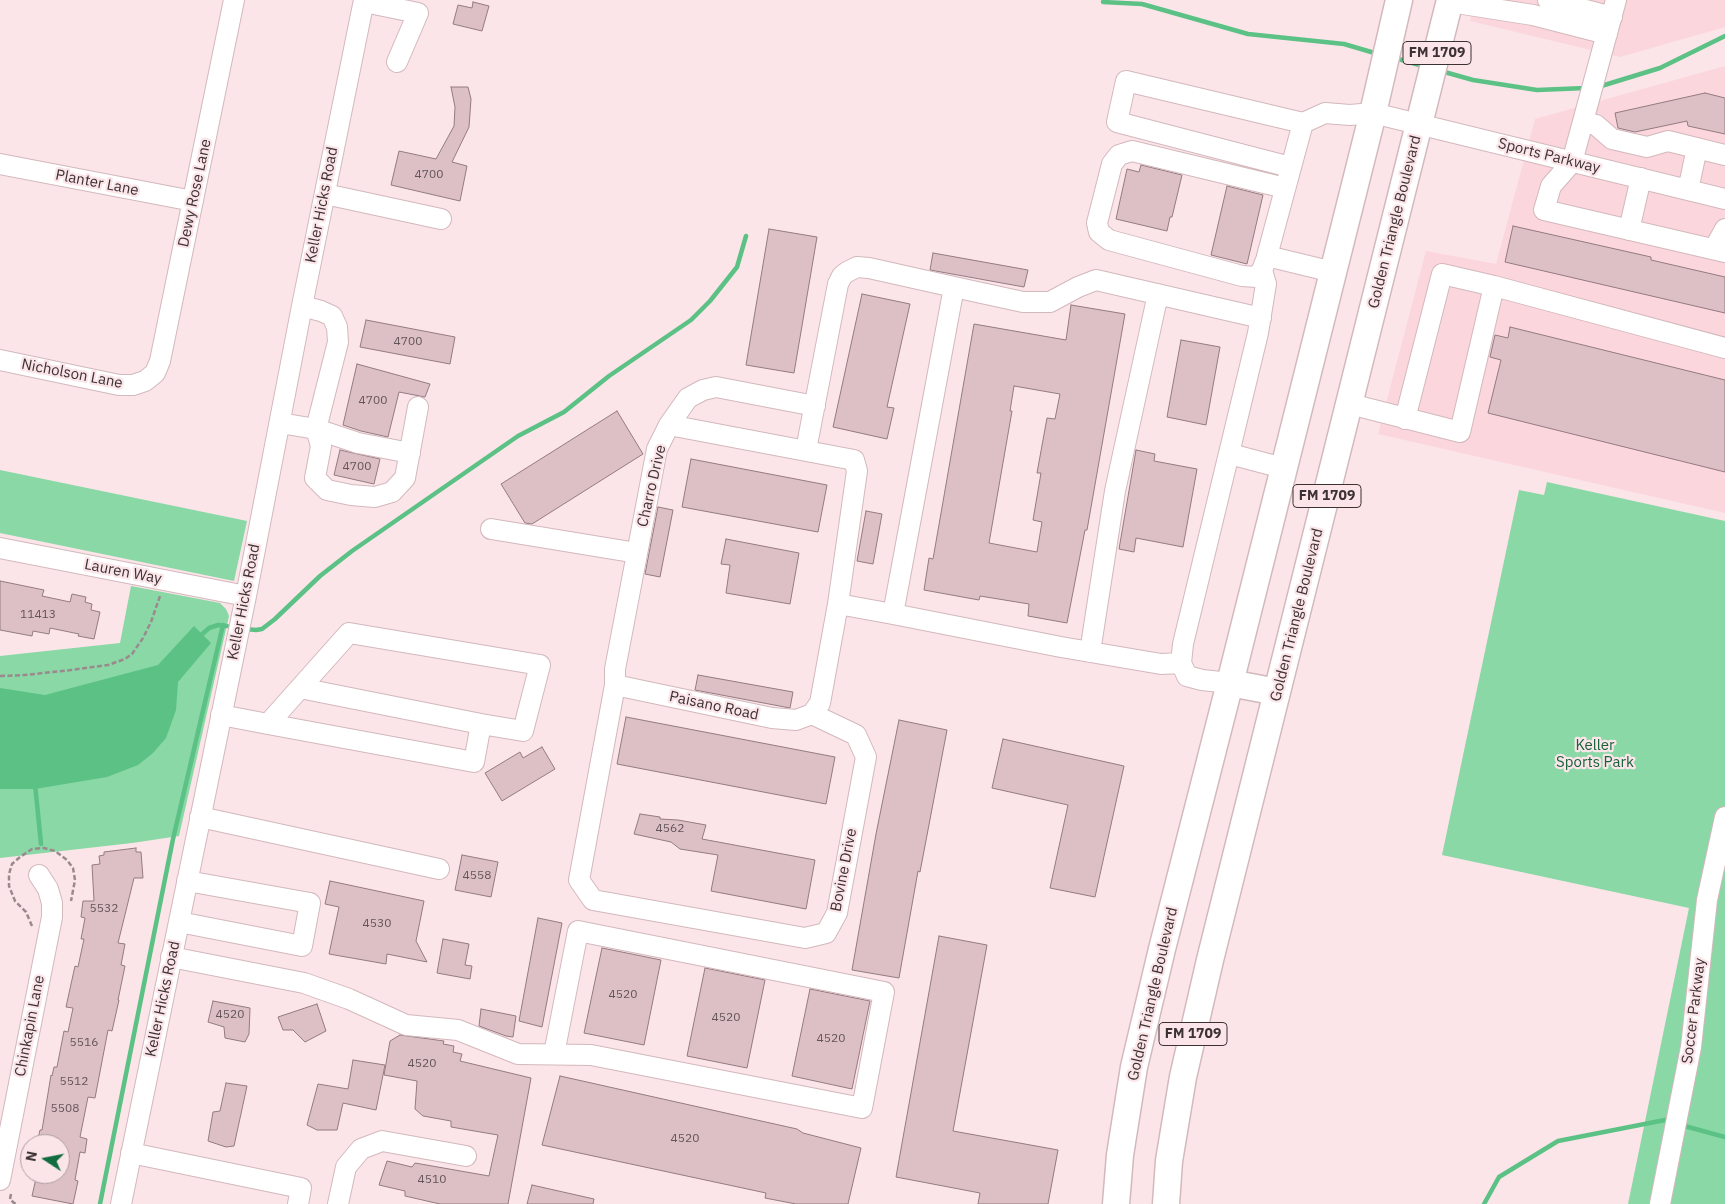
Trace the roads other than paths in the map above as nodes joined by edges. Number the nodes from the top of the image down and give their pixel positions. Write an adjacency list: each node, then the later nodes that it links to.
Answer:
1 (234, 0): 24 (street, Dewy Rose Lane)
2 (1399, 0): 10 (main road, Golden Triangle Boulevard / FM 1709)
3 (1548, 0): 6 (street)
4 (364, 1): 7 (street); 22 (street, Keller Hicks Road)
5 (1450, 1): 8 (street); 11 (main road, Golden Triangle Boulevard / FM 1709)
6 (1590, 5): 8 (street)
7 (420, 7): 9 (street)
8 (1612, 17): 13 (street)
9 (397, 62)
10 (1375, 101): 11 (street, Sports Parkway); 12 (street, Sports Parkway); 30 (main road, Golden Triangle Boulevard / FM 1709)
11 (1422, 114): 16 (street, Sports Parkway); 39 (main road, Golden Triangle Boulevard / FM 1709)
12 (1302, 122): 18 (street); 18 (street)
13 (1583, 122): 14 (street); 16 (street)
14 (1698, 148): 15 (street); 21 (street)
15 (1725, 155)
16 (1572, 162): 19 (street, Sports Parkway); 27 (street)
17 (0, 164): 24 (street, Planter Lane)
18 (1290, 167): 20 (street)
19 (1641, 178): 21 (street, Sports Parkway); 27 (street)
20 (1285, 188): 29 (street); 29 (street)
21 (1688, 190): 23 (street, Sports Parkway)
22 (324, 194): 25 (street); 34 (street, Keller Hicks Road)
23 (1725, 199)
24 (193, 201): 38 (street, Dewy Rose Lane)
25 (441, 219)
26 (1725, 229): 28 (street)
27 (1629, 230): 28 (street)
28 (1719, 251)
29 (1265, 263): 30 (street); 35 (street)
30 (1333, 272): 49 (main road, Golden Triangle Boulevard / FM 1709)
31 (1494, 286): 36 (street); 42 (street); 42 (street)
32 (954, 287): 33 (street); 40 (street); 55 (street)
33 (1158, 294): 35 (street); 56 (street)
34 (302, 306): 43 (street, Keller Hicks Road); 45 (street)
35 (1261, 318): 48 (street)
36 (1725, 348)
37 (0, 360): 38 (street, Nicholson Lane)
38 (145, 381)
39 (1350, 404): 42 (street); 61 (main road, Golden Triangle Boulevard / FM 1709)
40 (815, 406): 44 (street); 46 (street)
41 (418, 407): 47 (street)
42 (1405, 419)
43 (280, 423): 45 (street); 53 (street, Keller Hicks Road)
44 (670, 425): 46 (street, Charro Drive); 52 (street, Charro Drive)
45 (316, 429): 47 (street); 47 (street)
46 (806, 450): 54 (street)
47 (410, 453)
48 (1230, 454): 49 (street); 57 (street)
49 (1283, 468): 58 (main road, Golden Triangle Boulevard / FM 1709)
50 (491, 529): 52 (street)
51 (0, 548): 53 (street, Lauren Way)
52 (637, 554): 59 (street, Charro Drive)
53 (246, 596): 63 (street, Keller Hicks Road)
54 (838, 604): 55 (street); 62 (street)
55 (893, 614): 56 (street)
56 (1090, 652): 57 (street)
57 (1181, 663): 58 (street)
58 (1230, 683): 61 (main road); 80 (main road, Golden Triangle Boulevard / FM 1709)
59 (615, 685): 62 (street, Paisano Road); 62 (street, Bovine Drive)
60 (300, 688): 64 (street); 65 (street); 65 (street)
61 (1278, 692): 81 (main road, Golden Triangle Boulevard / FM 1709)
62 (812, 714)
63 (221, 715): 64 (street); 66 (street, Keller Hicks Road)
64 (268, 724): 65 (street)
65 (481, 724)
66 (200, 817): 68 (street); 70 (street, Keller Hicks Road)
67 (1725, 817): 82 (street, Soccer Parkway)
68 (439, 869)
69 (39, 875): 76 (street, Chinkapin Lane)
70 (187, 881): 71 (street, Keller Hicks Road); 71 (street)
71 (179, 922): 72 (street, Keller Hicks Road)
72 (172, 958): 73 (street); 74 (street, Keller Hicks Road)
73 (554, 1054): 73 (street)
74 (131, 1153): 77 (street); 78 (street, Keller Hicks Road)
75 (466, 1156): 79 (street)
76 (0, 1180)
77 (302, 1203)
78 (120, 1204)
79 (338, 1204)
80 (1116, 1204)
81 (1166, 1204)
82 (1660, 1204)

